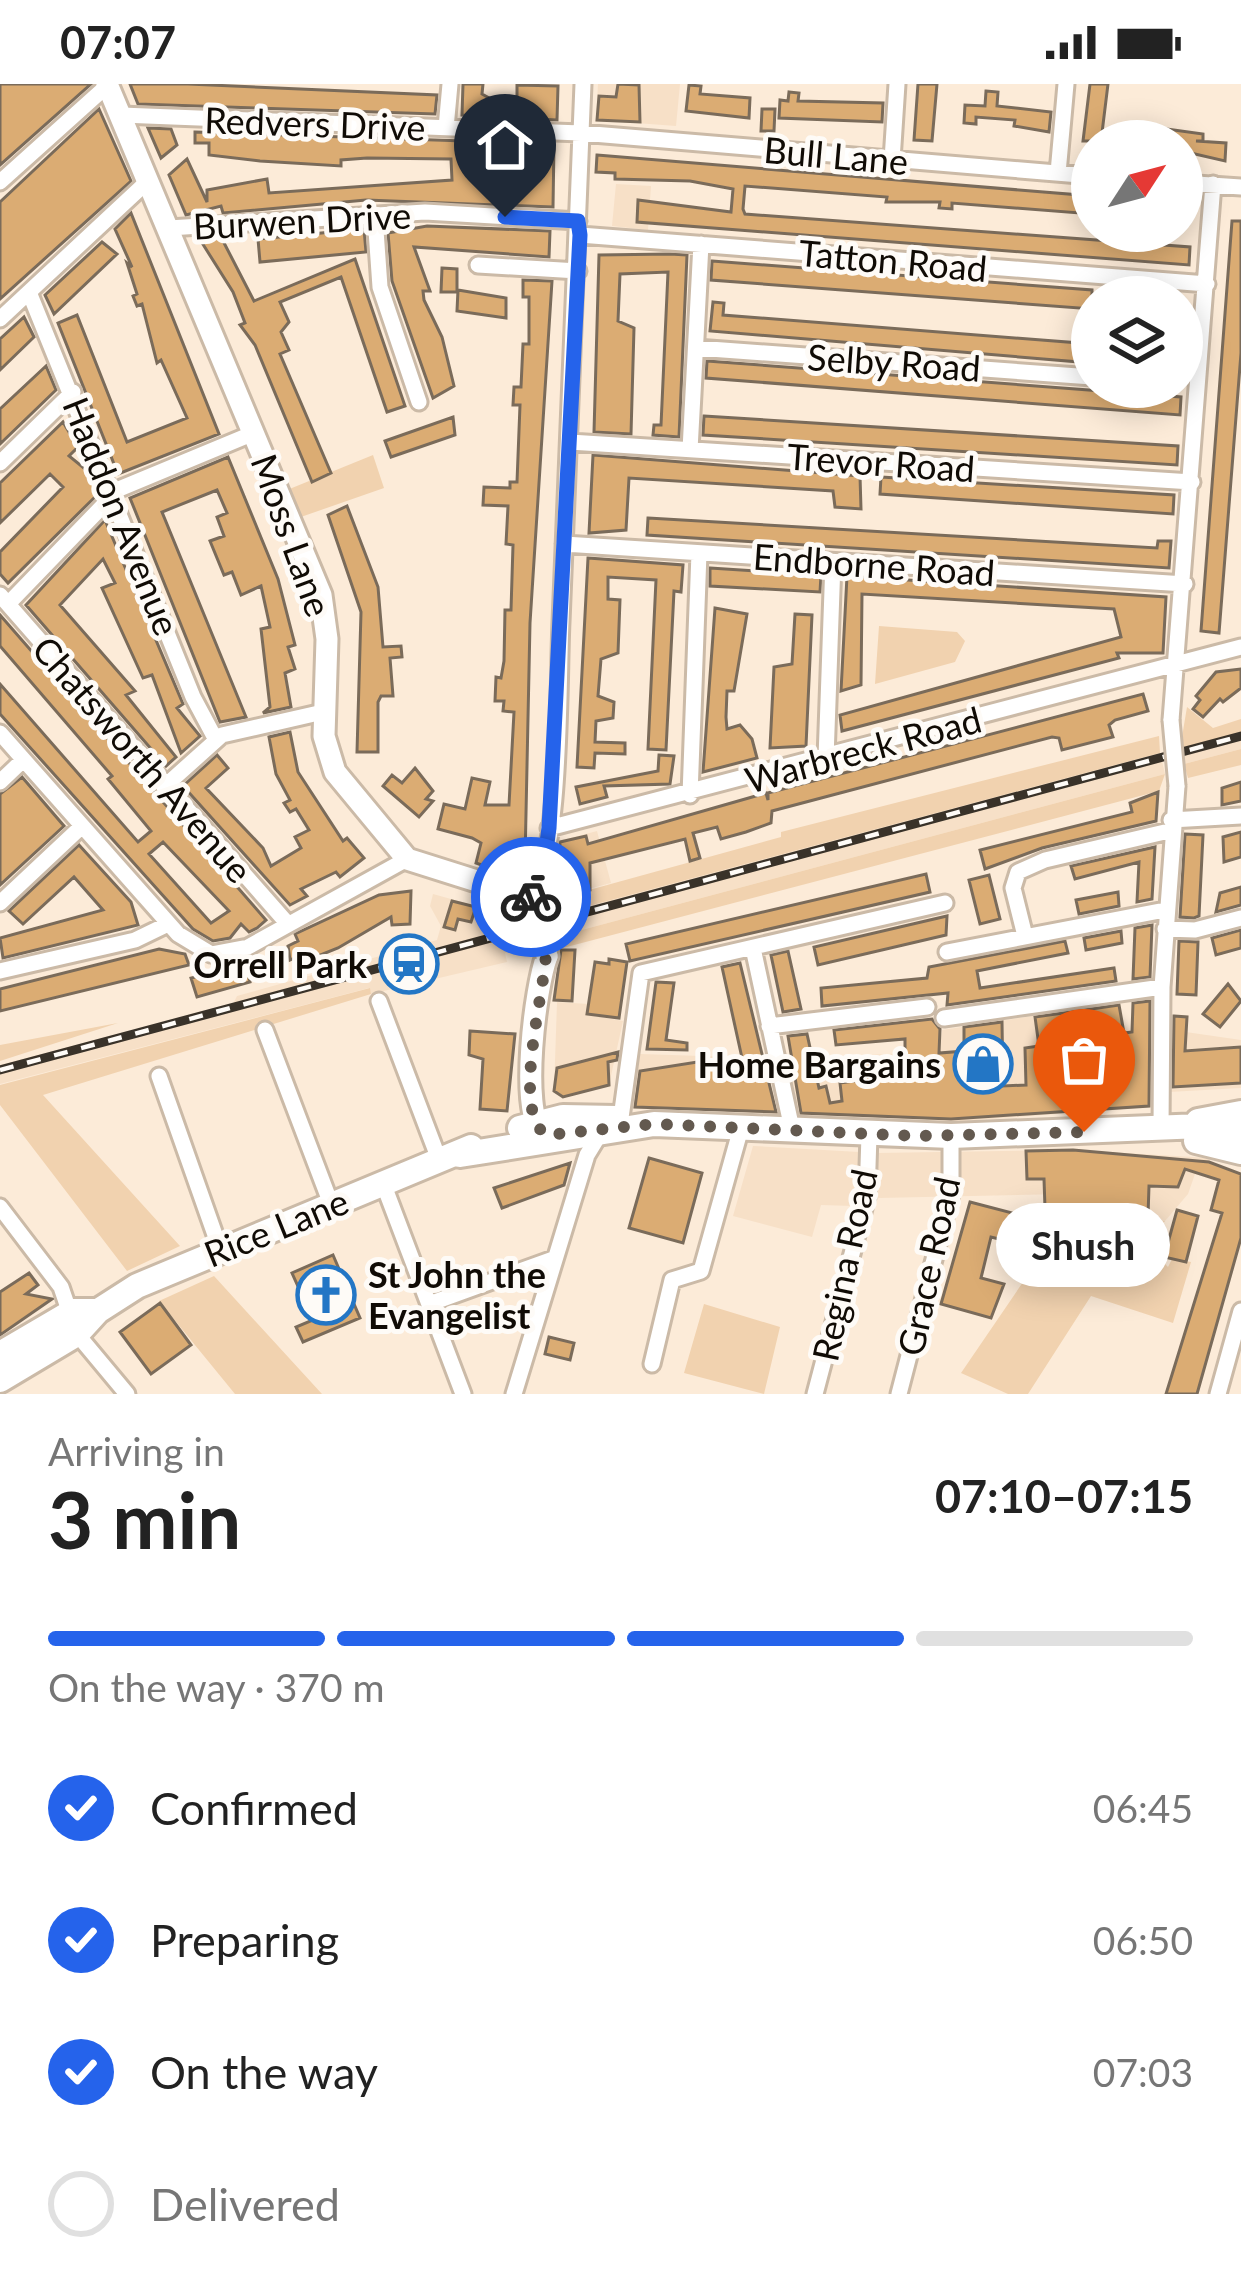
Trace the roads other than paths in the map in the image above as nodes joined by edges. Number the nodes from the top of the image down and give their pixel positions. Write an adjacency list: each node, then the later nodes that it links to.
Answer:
1 (108, 84): 6 (main road, Moss Lane); 13 (street)
2 (450, 84): 7 (street)
3 (583, 84): 8 (street)
4 (897, 84): 9 (street)
5 (1066, 84): 10 (street)
6 (121, 115): 7 (street, Redvers Drive); 12 (main road, Moss Lane)
7 (446, 128): 8 (street, Redvers Drive)
8 (580, 133): 9 (street, Bull Lane); 19 (street)
9 (892, 160): 10 (street, Bull Lane)
10 (1058, 173): 11 (street, Bull Lane)
11 (1071, 174)
12 (149, 180): 18 (main road, Moss Lane); 24 (street)
13 (0, 182)
14 (1203, 184): 15 (street)
15 (1214, 184): 16 (street); 23 (street)
16 (1241, 187)
17 (375, 216): 18 (street, Burwen Drive); 19 (street, Burwen Drive); 30 (street)
18 (169, 228): 32 (main road, Moss Lane)
19 (579, 228): 20 (street, Tatton Road); 22 (street)
20 (701, 244): 23 (street, Tatton Road); 27 (street)
21 (478, 265): 22 (street)
22 (578, 271): 33 (street)
23 (1207, 284): 25 (street)
24 (28, 292): 26 (street); 29 (street, Haddon Avenue)
25 (1203, 309)
26 (0, 319)
27 (695, 348): 28 (street, Selby Road); 34 (street)
28 (1071, 375)
29 (73, 392): 35 (street); 37 (street, Haddon Avenue)
30 (419, 402)
31 (1191, 408): 36 (street)
32 (254, 433): 37 (street); 45 (main road, Moss Lane)
33 (570, 442): 34 (street, Trevor Road); 38 (street)
34 (690, 450): 36 (street, Trevor Road)
35 (0, 463)
36 (1192, 482): 41 (street)
37 (112, 495): 42 (street); 47 (street, Haddon Avenue)
38 (564, 544): 39 (street, Endborne Road); 56 (street)
39 (699, 553): 40 (street, Endborne Road); 52 (street)
40 (833, 562): 41 (street, Endborne Road); 48 (street)
41 (1184, 584): 44 (street)
42 (4, 599): 51 (street, Chatsworth Avenue)
43 (1241, 647): 44 (street, Warbreck Road)
44 (1176, 665): 48 (street, Warbreck Road); 55 (street, bridge)
45 (323, 712): 47 (street); 57 (main road, Moss Lane)
46 (0, 733): 49 (street)
47 (216, 740): 51 (street)
48 (826, 758): 52 (street, Warbreck Road)
49 (23, 760): 50 (street); 54 (street)
50 (0, 782)
51 (164, 787): 63 (street, Chatsworth Avenue)
52 (690, 795): 56 (street, Warbreck Road)
53 (1241, 817): 55 (street)
54 (81, 826): 58 (street); 64 (street)
55 (1170, 826): 61 (street); 66 (street)
56 (549, 828): 60 (street)
57 (407, 859): 60 (main road); 63 (street)
58 (0, 903)
59 (945, 903): 67 (street)
60 (532, 905): 78 (main road, bridge)
61 (1166, 910): 65 (street); 66 (street)
62 (1241, 918): 65 (street)
63 (286, 923): 64 (street)
64 (168, 924): 69 (street)
65 (1165, 929): 70 (street)
66 (1025, 936): 68 (street)
67 (753, 948): 74 (street); 79 (street)
68 (947, 952)
69 (0, 971)
70 (1162, 987): 73 (street); 82 (street)
71 (379, 1001): 87 (street)
72 (927, 1007): 74 (street)
73 (944, 1018)
74 (770, 1026): 81 (street)
75 (265, 1030): 89 (street)
76 (159, 1076): 91 (street)
77 (1241, 1113): 82 (highway)
78 (532, 1127): 79 (highway, Rice Lane); 87 (highway, Rice Lane)
79 (614, 1127): 80 (highway, Rice Lane); 92 (street)
80 (741, 1128): 81 (highway, Rice Lane); 98 (street)
81 (792, 1129): 84 (highway, Rice Lane)
82 (1167, 1129): 83 (highway); 85 (highway, Rice Lane); 86 (highway)
83 (1241, 1134)
84 (869, 1135): 85 (highway, Rice Lane); 103 (street, Regina Road)
85 (951, 1136): 104 (street, Grace Road)
86 (1241, 1152)
87 (450, 1158): 88 (highway, Rice Lane)
88 (383, 1183): 89 (highway, Rice Lane); 93 (street)
89 (331, 1204): 91 (highway, Rice Lane)
90 (0, 1207): 95 (street)
91 (220, 1249): 95 (highway, Rice Lane)
92 (553, 1259): 93 (street); 102 (street)
93 (429, 1304): 101 (street)
94 (1241, 1311): 97 (street)
95 (83, 1319): 96 (highway, Rice Lane); 99 (highway, Rice Lane); 100 (street)
96 (0, 1354)
97 (1234, 1361): 105 (street)
98 (652, 1364)
99 (0, 1380)
100 (127, 1394)
101 (463, 1394)
102 (514, 1394)
103 (815, 1394)
104 (899, 1394)
105 (1218, 1394)

